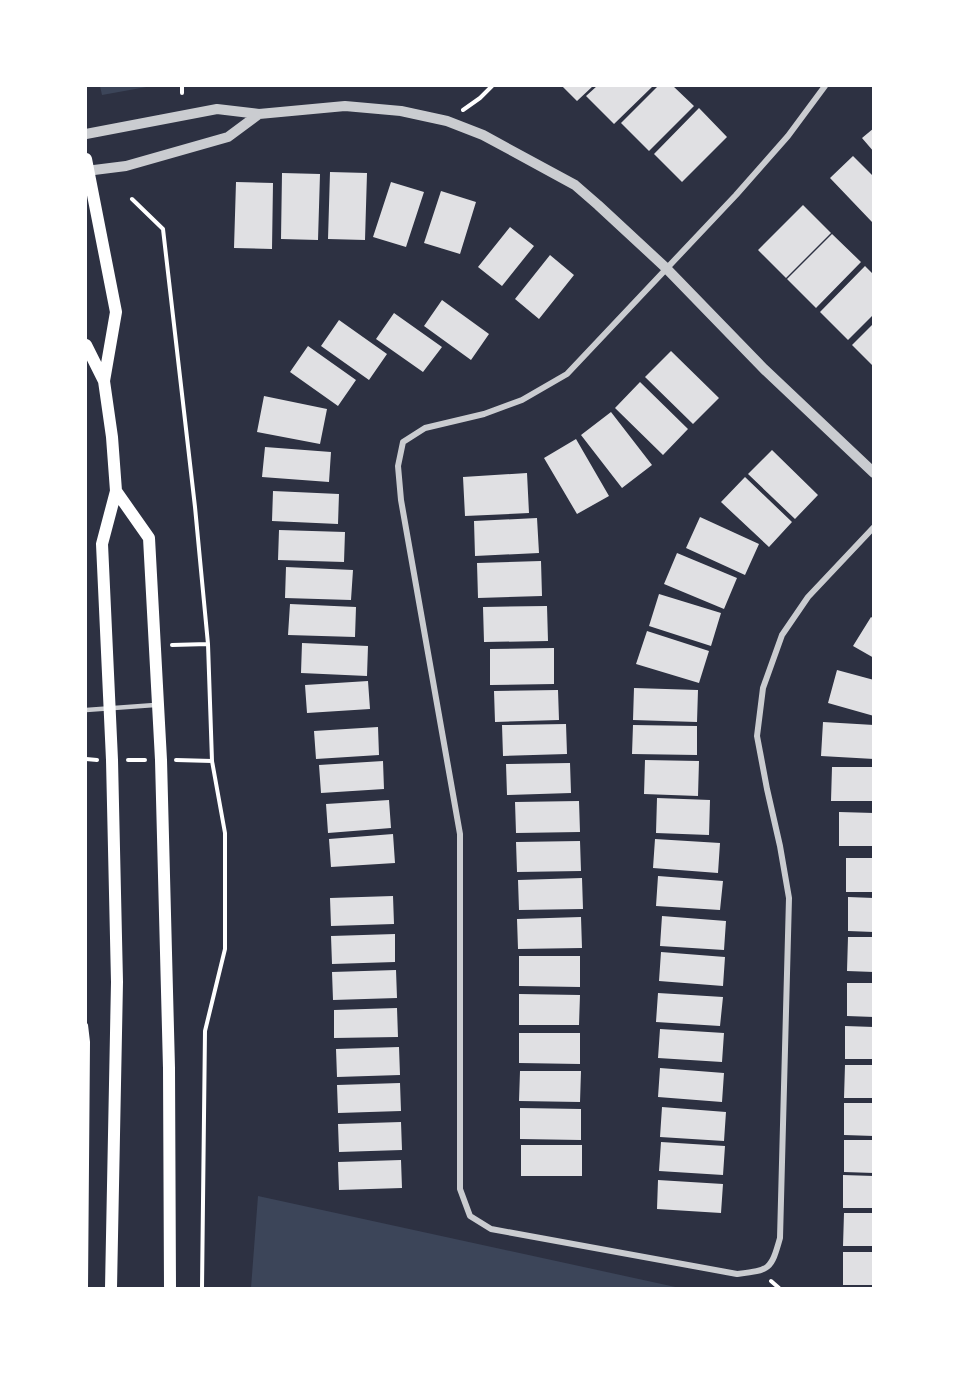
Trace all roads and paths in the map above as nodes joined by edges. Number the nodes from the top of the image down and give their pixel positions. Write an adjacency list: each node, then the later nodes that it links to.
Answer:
1 (182, 86): 4 (path)
2 (492, 86): 6 (path)
3 (825, 86): 10 (street)
4 (182, 93)
5 (259, 114): 6 (street); 7 (street); 8 (street)
6 (447, 121): 10 (street)
7 (86, 134)
8 (87, 167): 12 (main road)
9 (132, 199): 23 (path)
10 (666, 268): 13 (street); 15 (street)
11 (86, 345): 12 (main road)
12 (104, 381): 14 (main road)
13 (873, 473)
14 (116, 491): 16 (main road); 17 (main road)
15 (873, 527)
16 (158, 705): 17 (lane); 22 (main road)
17 (110, 709): 18 (lane); 21 (main road)
18 (86, 710)
19 (86, 1025): 20 (path)
20 (87, 1288)
21 (111, 1288)
22 (170, 1288)
23 (202, 1288)

